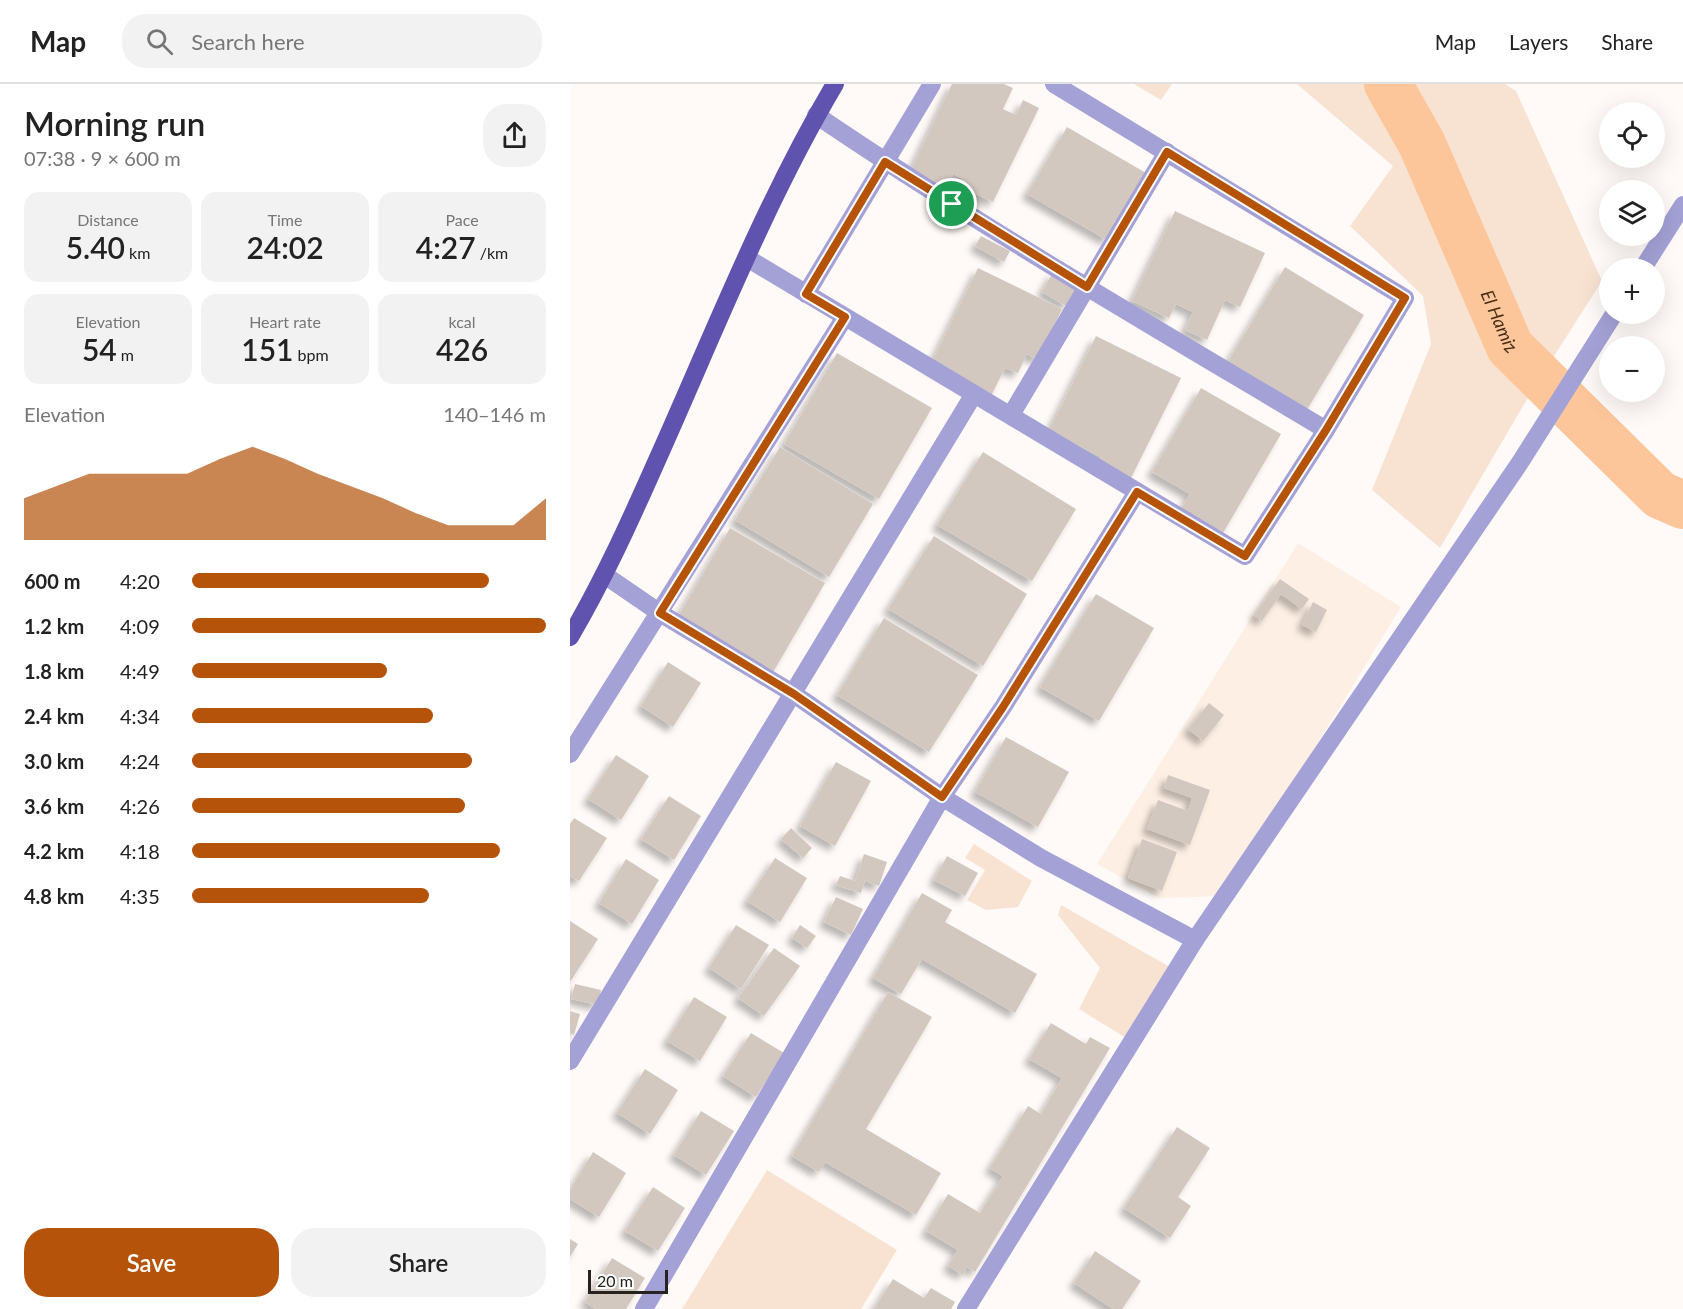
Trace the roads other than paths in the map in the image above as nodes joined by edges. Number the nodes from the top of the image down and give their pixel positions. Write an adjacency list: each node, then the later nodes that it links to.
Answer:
1 (835, 84): 4 (main road)
2 (932, 84): 6 (street)
3 (1054, 84): 5 (street)
4 (816, 115): 6 (street); 8 (main road)
5 (1167, 152): 10 (street); 16 (street)
6 (885, 162): 10 (street); 11 (street)
7 (1683, 205): 9 (street)
8 (747, 258): 11 (street); 18 (main road)
9 (1649, 258)
10 (1087, 287): 15 (street); 16 (street)
11 (806, 294): 12 (street)
12 (845, 317): 14 (street); 19 (street)
13 (1608, 324): 24 (street)
14 (974, 394): 15 (street); 21 (street)
15 (1011, 415): 17 (street)
16 (1326, 430): 17 (street)
17 (1137, 492): 23 (street)
18 (606, 576): 19 (street); 20 (main road)
19 (660, 613): 21 (street); 22 (street)
20 (570, 637)
21 (794, 694): 23 (street); 25 (street)
22 (570, 754)
23 (942, 797): 24 (street); 26 (street)
24 (1195, 940): 27 (street)
25 (570, 1061)
26 (644, 1309)
27 (966, 1309)

